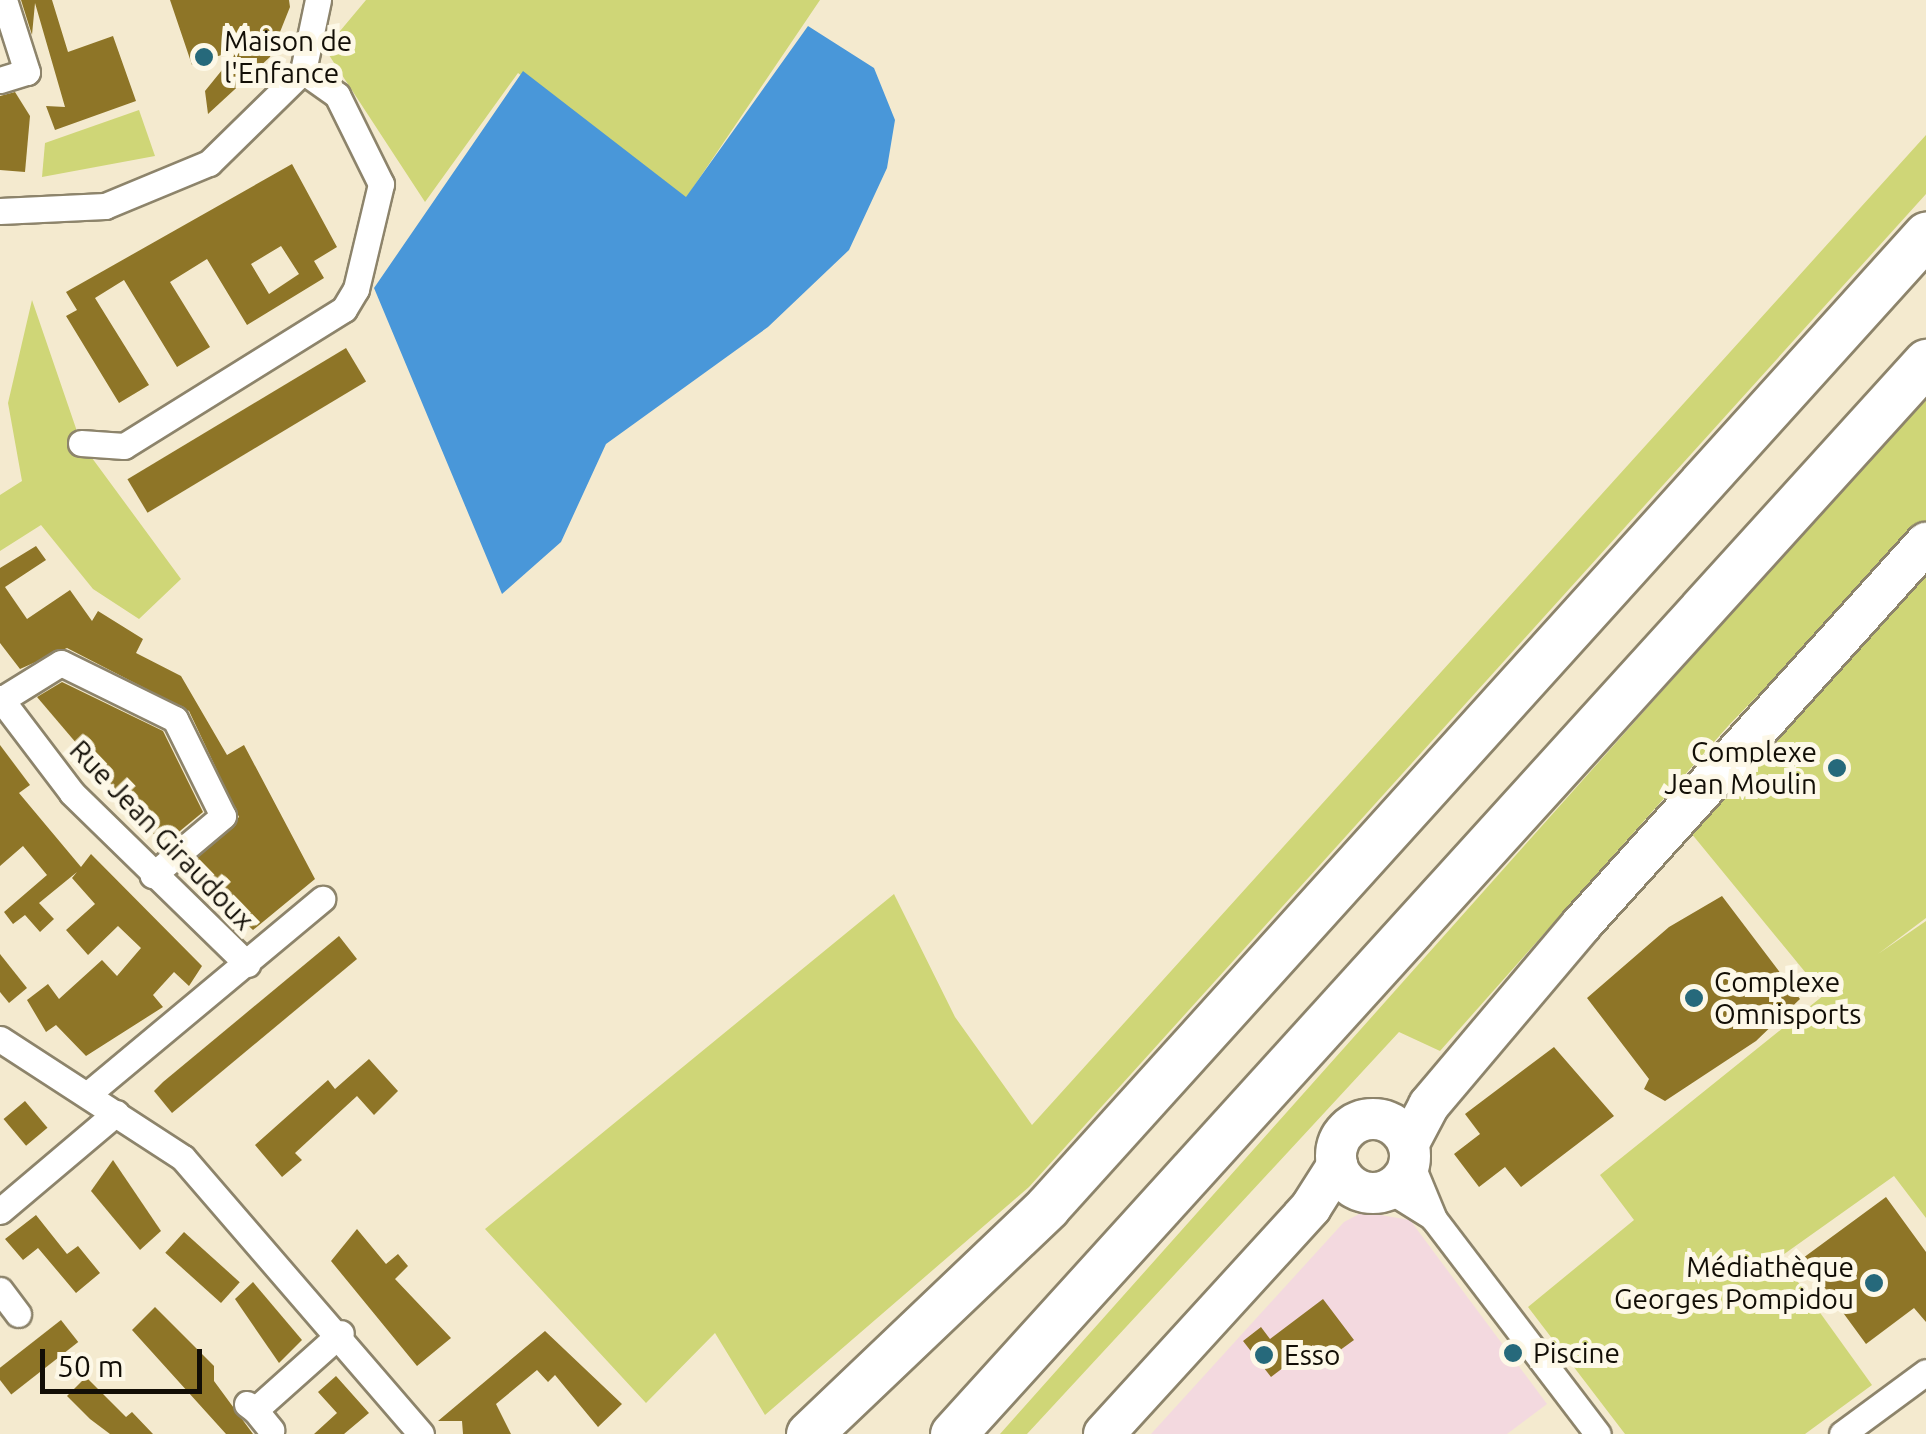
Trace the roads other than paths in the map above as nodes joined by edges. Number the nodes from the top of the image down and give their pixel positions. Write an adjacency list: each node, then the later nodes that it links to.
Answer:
1 (4, 0): 4 (street)
2 (318, 0): 3 (street)
3 (304, 72): 5 (street); 8 (street)
4 (0, 80)
5 (0, 211)
6 (1926, 235): 25 (highway)
7 (1926, 362): 26 (highway)
8 (81, 443)
9 (1926, 543): 17 (main road)
10 (1, 699): 11 (street, Rue Jean Giraudoux); 11 (street)
11 (153, 876): 13 (street, Rue Jean Giraudoux)
12 (322, 900): 13 (street)
13 (247, 964): 15 (street)
14 (0, 1039): 15 (street)
15 (88, 1094): 16 (street)
16 (116, 1113): 18 (street); 21 (street)
17 (1381, 1162): 27 (main road); 28 (main road); 29 (street)
18 (0, 1211)
19 (0, 1290): 20 (street)
20 (18, 1314)
21 (341, 1333): 23 (street); 24 (street)
22 (1926, 1372): 30 (street)
23 (258, 1414)
24 (421, 1434)
25 (808, 1434)
26 (952, 1434)
27 (1104, 1434)
28 (1132, 1434)
29 (1598, 1434)
30 (1842, 1434)

